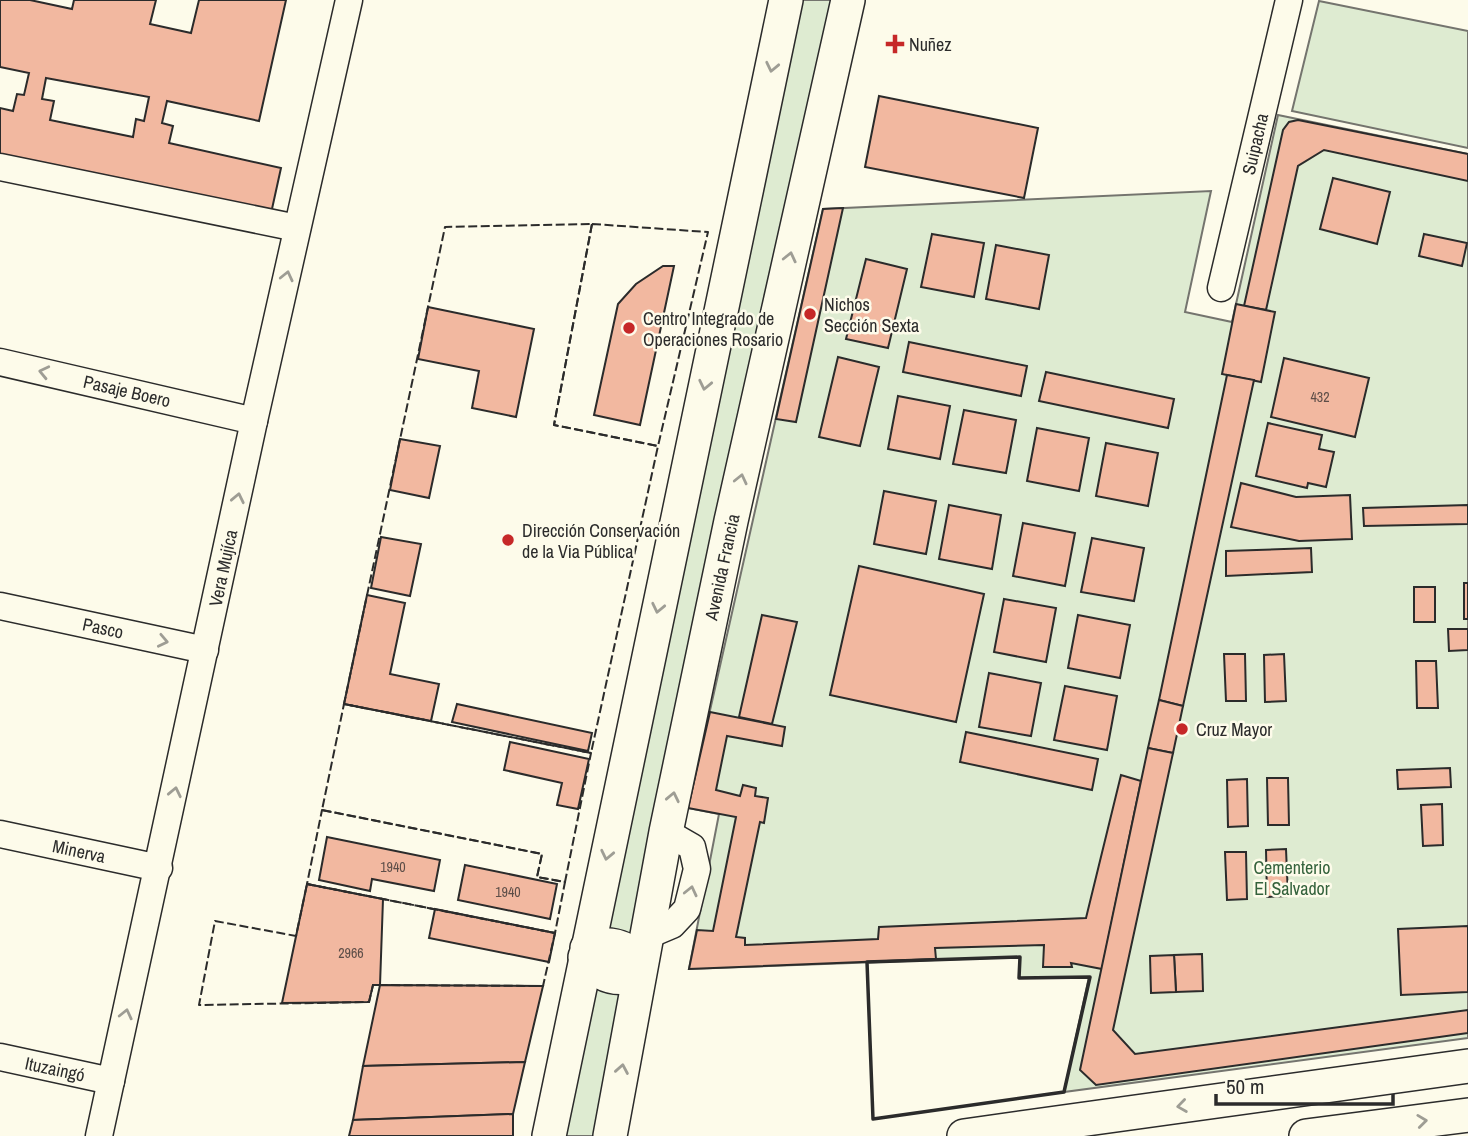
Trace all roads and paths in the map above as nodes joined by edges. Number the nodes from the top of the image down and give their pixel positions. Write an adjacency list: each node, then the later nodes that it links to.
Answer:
1 (349, 0): 6 (street, Vera Mujíca)
2 (786, 0): 10 (main road, one-way to 10)
3 (848, 0): 11 (main road, Avenida Francia, one-way to 3)
4 (1289, 0): 7 (street, Suipacha)
5 (0, 167): 6 (street)
6 (298, 228): 9 (street, Vera Mujíca, one-way to 6)
7 (1221, 288)
8 (0, 362): 9 (street, Pasaje Boero, one-way to 8)
9 (254, 421): 13 (street, Vera Mujíca, one-way to 9)
10 (681, 498): 11 (main road); 16 (main road, one-way to 16)
11 (731, 521): 17 (main road, Avenida Francia, one-way to 11)
12 (0, 606): 13 (street, Pasco, one-way to 13)
13 (205, 650): 15 (street, Vera Mujíca, one-way to 13)
14 (0, 834): 15 (street, Minerva)
15 (159, 868): 20 (street, Vera Mujíca, one-way to 15)
16 (586, 953): 17 (main road); 24 (main road)
17 (642, 957): 25 (main road, Avenida Francia, one-way to 17)
18 (0, 1057): 20 (street, Ituzaingó)
19 (1468, 1066): 22 (main road, one-way to 22)
20 (111, 1081): 23 (street, Vera Mujíca)
21 (1468, 1115): 27 (main road, one-way to 21)
22 (1035, 1131): 26 (main road)
23 (99, 1136)
24 (548, 1136)
25 (610, 1136)
26 (964, 1136)
27 (1306, 1136)

